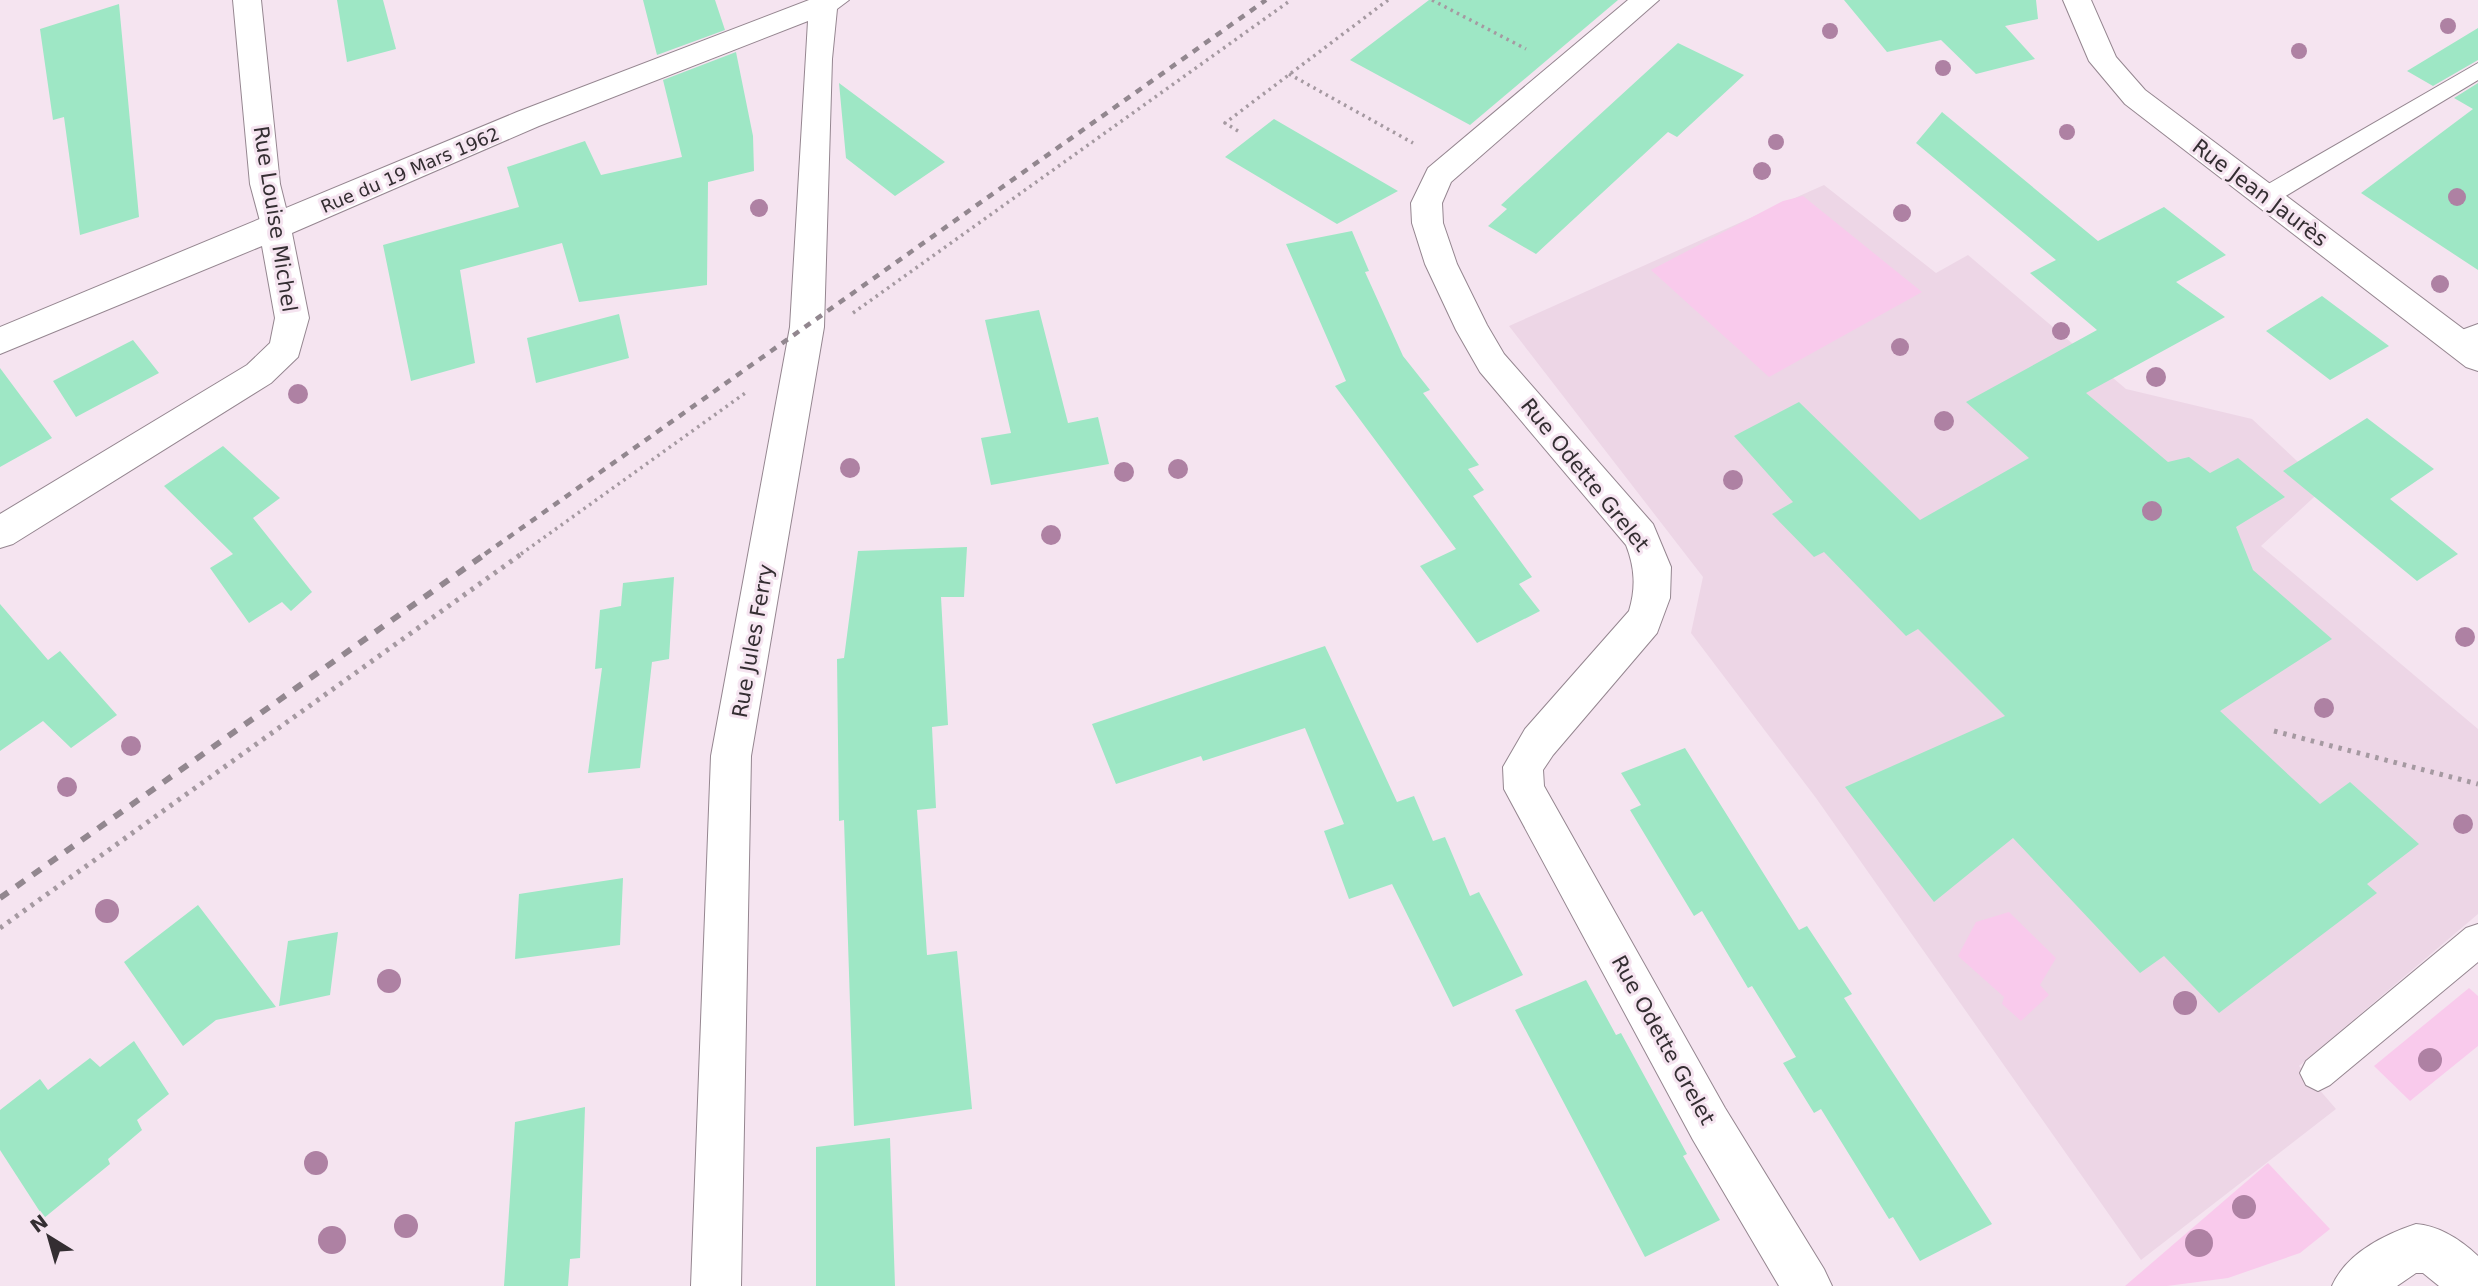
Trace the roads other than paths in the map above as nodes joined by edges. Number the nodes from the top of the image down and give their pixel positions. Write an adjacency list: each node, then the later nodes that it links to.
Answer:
1 (247, 0): 7 (street, Rue Louise Michel)
2 (1645, 0): 14 (street, Rue Odette Grelet)
3 (2077, 0): 6 (street, Rue Jean Jaurès)
4 (827, 2): 7 (street, Rue du 19 Mars 1962); 13 (street, Rue Jules Ferry)
5 (2478, 70): 6 (lane)
6 (2265, 197): 9 (street, Rue Jean Jaurès)
7 (275, 228): 8 (street, Rue du 19 Mars 1962); 10 (street, Rue Louise Michel)
8 (0, 341)
9 (2471, 345)
10 (0, 533)
11 (2478, 940): 12 (lane)
12 (2318, 1073)
13 (716, 1286)
14 (1807, 1286)
15 (2357, 1286): 16 (street)
16 (2474, 1286)

